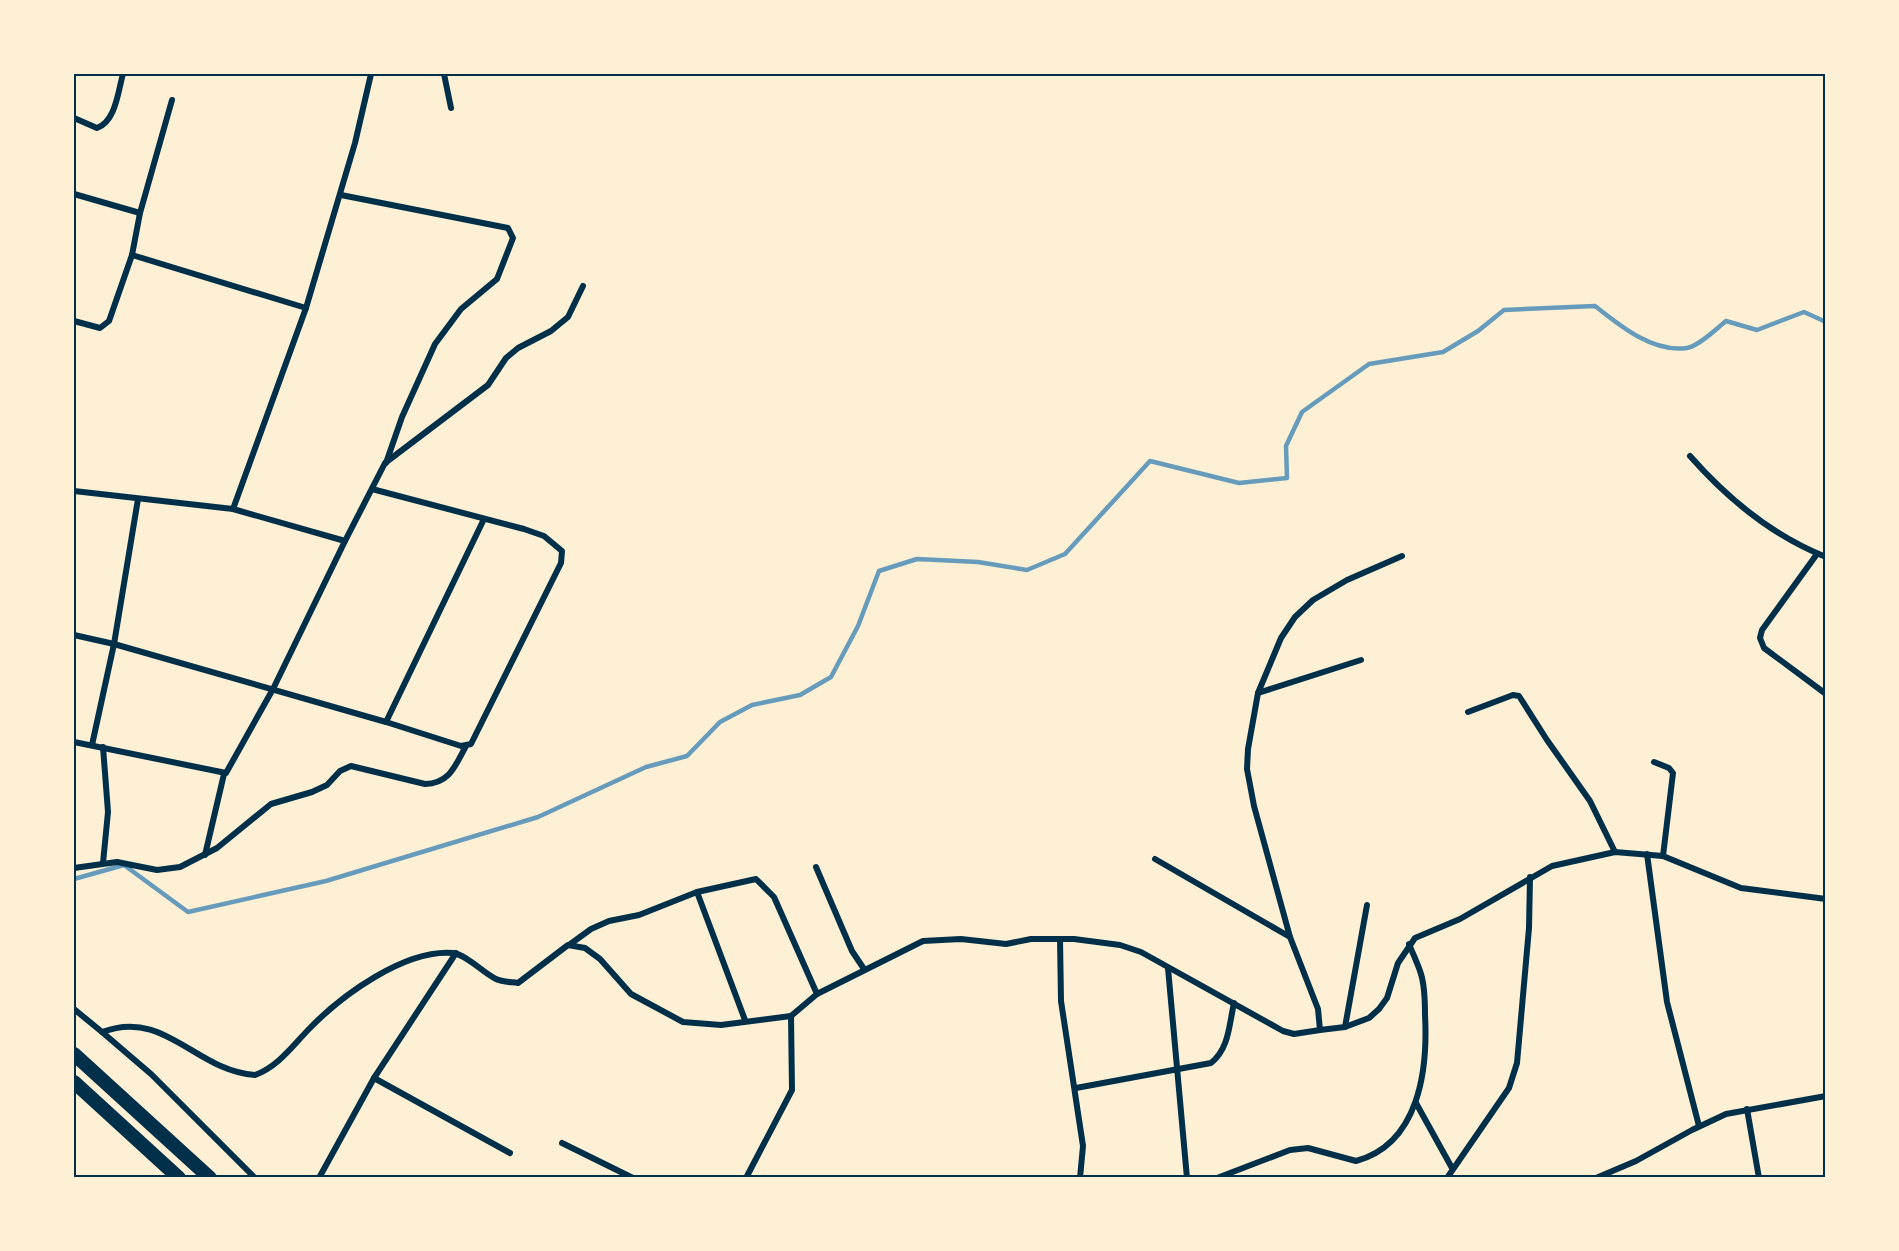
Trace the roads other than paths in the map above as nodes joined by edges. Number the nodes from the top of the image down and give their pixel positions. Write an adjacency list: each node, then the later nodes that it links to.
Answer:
1 (123, 74): 6 (street)
2 (371, 74): 8 (street)
3 (444, 74): 5 (street)
4 (172, 100): 9 (street)
5 (451, 108)
6 (74, 118)
7 (74, 194): 9 (street)
8 (341, 195): 12 (street); 15 (street)
9 (141, 213): 10 (street)
10 (132, 255): 12 (street); 13 (street)
11 (583, 286): 15 (street)
12 (306, 308): 19 (street)
13 (74, 321)
14 (1690, 456): 22 (street)
15 (385, 463): 16 (street)
16 (372, 489): 20 (street); 21 (street)
17 (74, 491): 18 (street)
18 (138, 499): 19 (street); 26 (street)
19 (233, 509): 21 (street)
20 (484, 519): 32 (street); 35 (street)
21 (345, 541): 28 (street)
22 (1817, 554): 24 (street); 30 (street)
23 (1402, 556): 29 (street)
24 (1826, 557)
25 (74, 635): 26 (street)
26 (114, 644): 28 (street); 34 (street)
27 (1361, 660): 29 (street)
28 (273, 689): 32 (street); 38 (street)
29 (1258, 693): 51 (street)
30 (1826, 694)
31 (1468, 712): 39 (street)
32 (386, 722): 35 (street)
33 (74, 741): 34 (street)
34 (92, 745): 36 (street)
35 (466, 746): 41 (street)
36 (103, 747): 38 (street); 44 (street)
37 (1654, 762): 42 (street)
38 (224, 774): 41 (street)
39 (1615, 852): 40 (street); 47 (street)
40 (1647, 854): 42 (street); 74 (street)
41 (205, 855): 44 (street)
42 (1663, 856): 49 (street)
43 (1155, 859): 51 (street)
44 (103, 862): 46 (street)
45 (816, 867): 57 (street)
46 (74, 868)
47 (1530, 877): 53 (street); 77 (street)
48 (697, 892): 54 (street); 58 (street); 62 (street)
49 (1826, 899)
50 (1367, 905): 63 (street)
51 (1290, 937): 64 (street)
52 (1060, 939): 56 (street); 57 (street); 70 (street)
53 (1409, 944): 63 (street); 72 (street)
54 (568, 945): 55 (street); 62 (street)
55 (456, 953): 65 (street); 68 (street)
56 (1168, 968): 59 (street); 67 (street)
57 (864, 969): 58 (street)
58 (817, 994): 61 (street)
59 (1234, 1003): 64 (street); 67 (street)
60 (74, 1009): 65 (street)
61 (791, 1016): 62 (street); 83 (street)
62 (745, 1020)
63 (1345, 1027): 64 (street)
64 (1320, 1030)
65 (102, 1032): 80 (street)
66 (74, 1054): 79 (highway)
67 (1177, 1069): 70 (street); 85 (street)
68 (374, 1078): 76 (street); 81 (street)
69 (74, 1082): 78 (highway)
70 (1076, 1088): 84 (street)
71 (1826, 1096): 73 (street)
72 (1416, 1103): 77 (street); 86 (street)
73 (1747, 1109): 74 (street); 89 (street)
74 (1699, 1126): 88 (street)
75 (562, 1143): 82 (street)
76 (510, 1153)
77 (1452, 1168): 87 (street)
78 (179, 1178)
79 (210, 1178)
80 (255, 1178)
81 (319, 1178)
82 (633, 1178)
83 (746, 1178)
84 (1080, 1178)
85 (1186, 1178)
86 (1217, 1178)
87 (1447, 1178)
88 (1596, 1178)
89 (1759, 1178)

